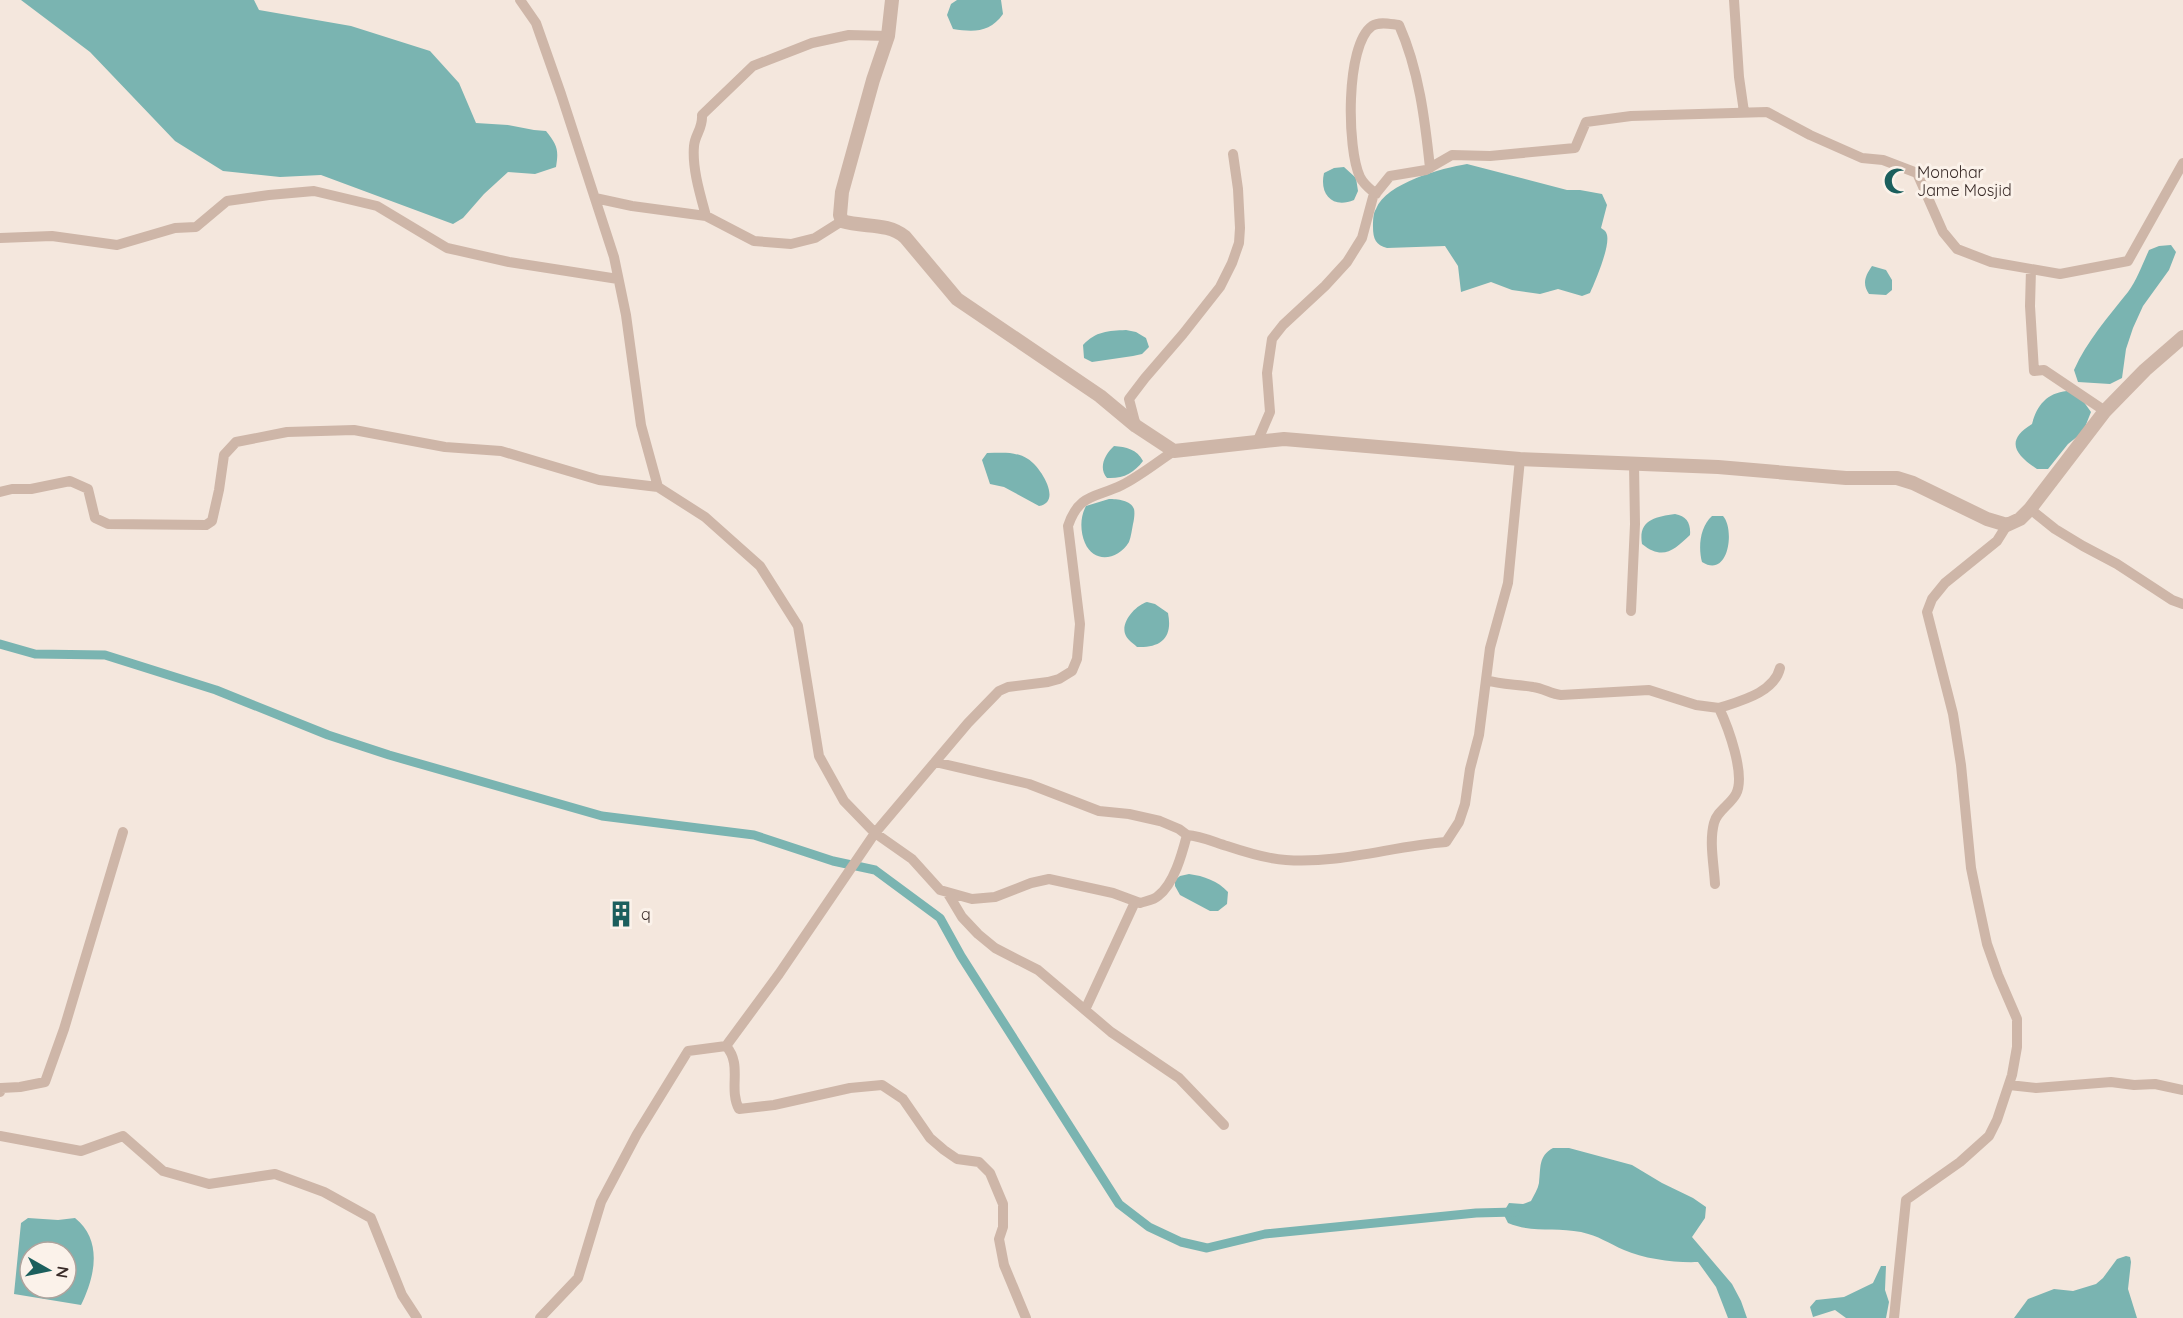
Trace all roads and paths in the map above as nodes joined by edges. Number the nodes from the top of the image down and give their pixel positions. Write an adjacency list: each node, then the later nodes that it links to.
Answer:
1 (520, 0): 10 (street)
2 (892, 0): 4 (street)
3 (1734, 0): 5 (street)
4 (888, 36): 11 (street); 12 (street)
5 (1744, 112): 8 (street); 14 (street)
6 (1233, 154): 18 (street)
7 (2183, 163): 14 (street)
8 (1430, 168): 9 (street); 9 (street)
9 (1377, 194): 19 (street)
10 (595, 198): 11 (street); 15 (street)
11 (706, 216): 12 (street)
12 (842, 221): 18 (street)
13 (0, 238): 15 (street)
14 (2031, 269): 17 (street)
15 (618, 279): 23 (street)
16 (2183, 337): 17 (street)
17 (2105, 411): 25 (street)
18 (1136, 426): 20 (street)
19 (1258, 440): 20 (street); 21 (street)
20 (1174, 451): 32 (street)
21 (1520, 459): 22 (street); 30 (street)
22 (1634, 464): 26 (street); 28 (street)
23 (658, 487): 24 (street); 34 (street)
24 (0, 492)
25 (2030, 508): 26 (street); 27 (street)
26 (2007, 525): 41 (street)
27 (2183, 604)
28 (1631, 611)
29 (1780, 668): 31 (street)
30 (1486, 680): 31 (street); 35 (street)
31 (1719, 708): 36 (street)
32 (935, 762): 34 (street); 35 (street)
33 (123, 832): 43 (street)
34 (875, 833): 37 (street); 40 (street)
35 (1187, 835): 38 (street)
36 (1715, 884)
37 (947, 892): 38 (street); 39 (street)
38 (1135, 902): 39 (street)
39 (1084, 1010): 44 (street)
40 (726, 1046): 47 (street); 48 (street)
41 (2009, 1085): 42 (street); 49 (street)
42 (2183, 1090)
43 (0, 1092)
44 (1224, 1125)
45 (0, 1136): 46 (street)
46 (417, 1318)
47 (540, 1318)
48 (1026, 1318)
49 (1894, 1318)

